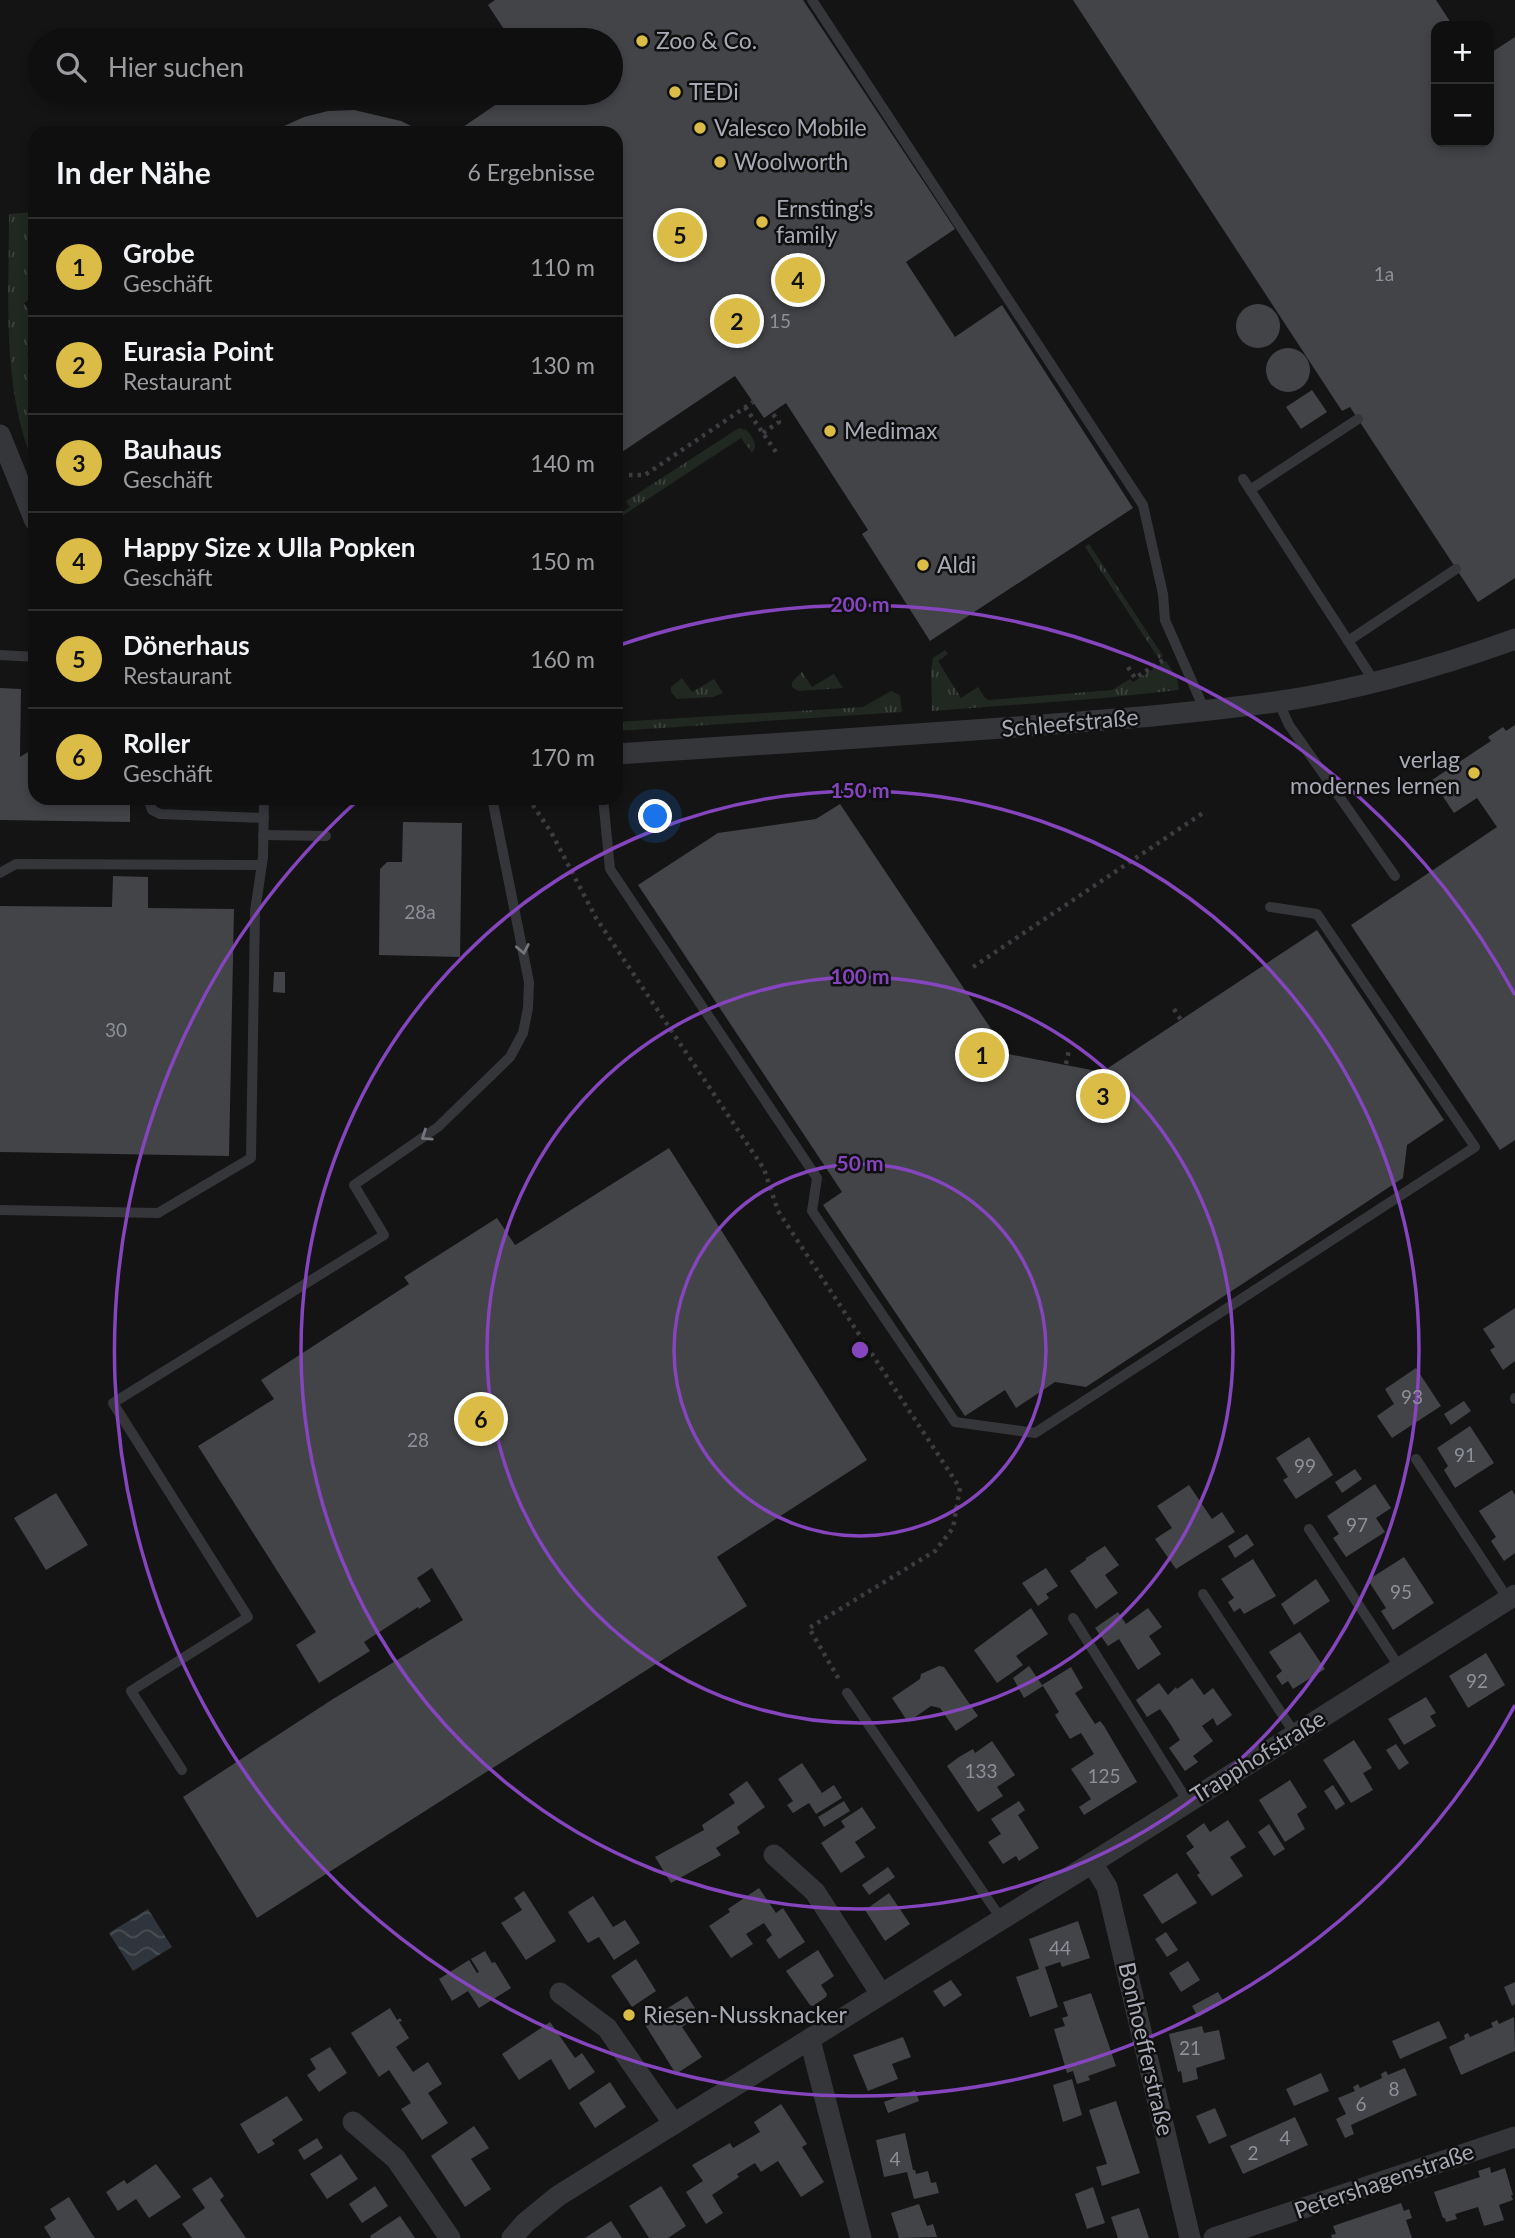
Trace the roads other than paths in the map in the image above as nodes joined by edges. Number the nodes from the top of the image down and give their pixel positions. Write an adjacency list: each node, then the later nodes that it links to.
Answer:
1 (812, 0): 16 (lane)
2 (1358, 419): 5 (lane)
3 (0, 435): 8 (street)
4 (1293, 446): 5 (lane)
5 (1301, 457): 7 (lane)
6 (1243, 479): 7 (lane)
7 (1250, 490): 11 (lane)
8 (28, 504)
9 (1456, 569): 11 (lane)
10 (1515, 639): 14 (street, Schleefstraße)
11 (1348, 640): 14 (lane)
12 (0, 655): 13 (lane)
13 (28, 657)
14 (1374, 681): 15 (street, Schleefstraße)
15 (1278, 701): 16 (street, Schleefstraße); 27 (lane)
16 (1205, 711): 17 (street, Schleefstraße)
17 (623, 754)
18 (150, 805): 22 (lane)
19 (264, 805): 22 (lane)
20 (493, 805): 38 (lane, one-way to 38)
21 (604, 805): 28 (lane)
22 (264, 818): 23 (lane)
23 (263, 835): 24 (lane); 25 (lane)
24 (326, 836)
25 (261, 865): 26 (lane); 29 (lane)
26 (0, 873)
27 (1395, 876)
28 (1270, 907)
29 (0, 1210)
30 (1416, 1459): 33 (lane)
31 (1309, 1529): 35 (lane)
32 (1203, 1594): 37 (lane)
33 (1512, 1597): 35 (street, Trapphofstraße)
34 (1073, 1618): 39 (lane)
35 (1400, 1668): 37 (street, Trapphofstraße)
36 (847, 1693): 42 (lane)
37 (1295, 1734): 39 (street, Trapphofstraße)
38 (182, 1770)
39 (1188, 1802): 41 (street, Trapphofstraße)
40 (775, 1854): 44 (street)
41 (1092, 1863): 42 (street, Trapphofstraße); 52 (street, Bonhoefferstraße)
42 (1002, 1920): 44 (street, Trapphofstraße)
43 (560, 1993): 47 (street)
44 (881, 1994): 45 (street, Trapphofstraße)
45 (810, 2040): 47 (street, Trapphofstraße); 51 (street)
46 (353, 2122): 49 (street)
47 (674, 2124): 50 (street, Trapphofstraße)
48 (1515, 2137): 53 (street, Petershagenstraße)
49 (450, 2238)
50 (512, 2238)
51 (860, 2238)
52 (1190, 2238)
53 (1214, 2238)

